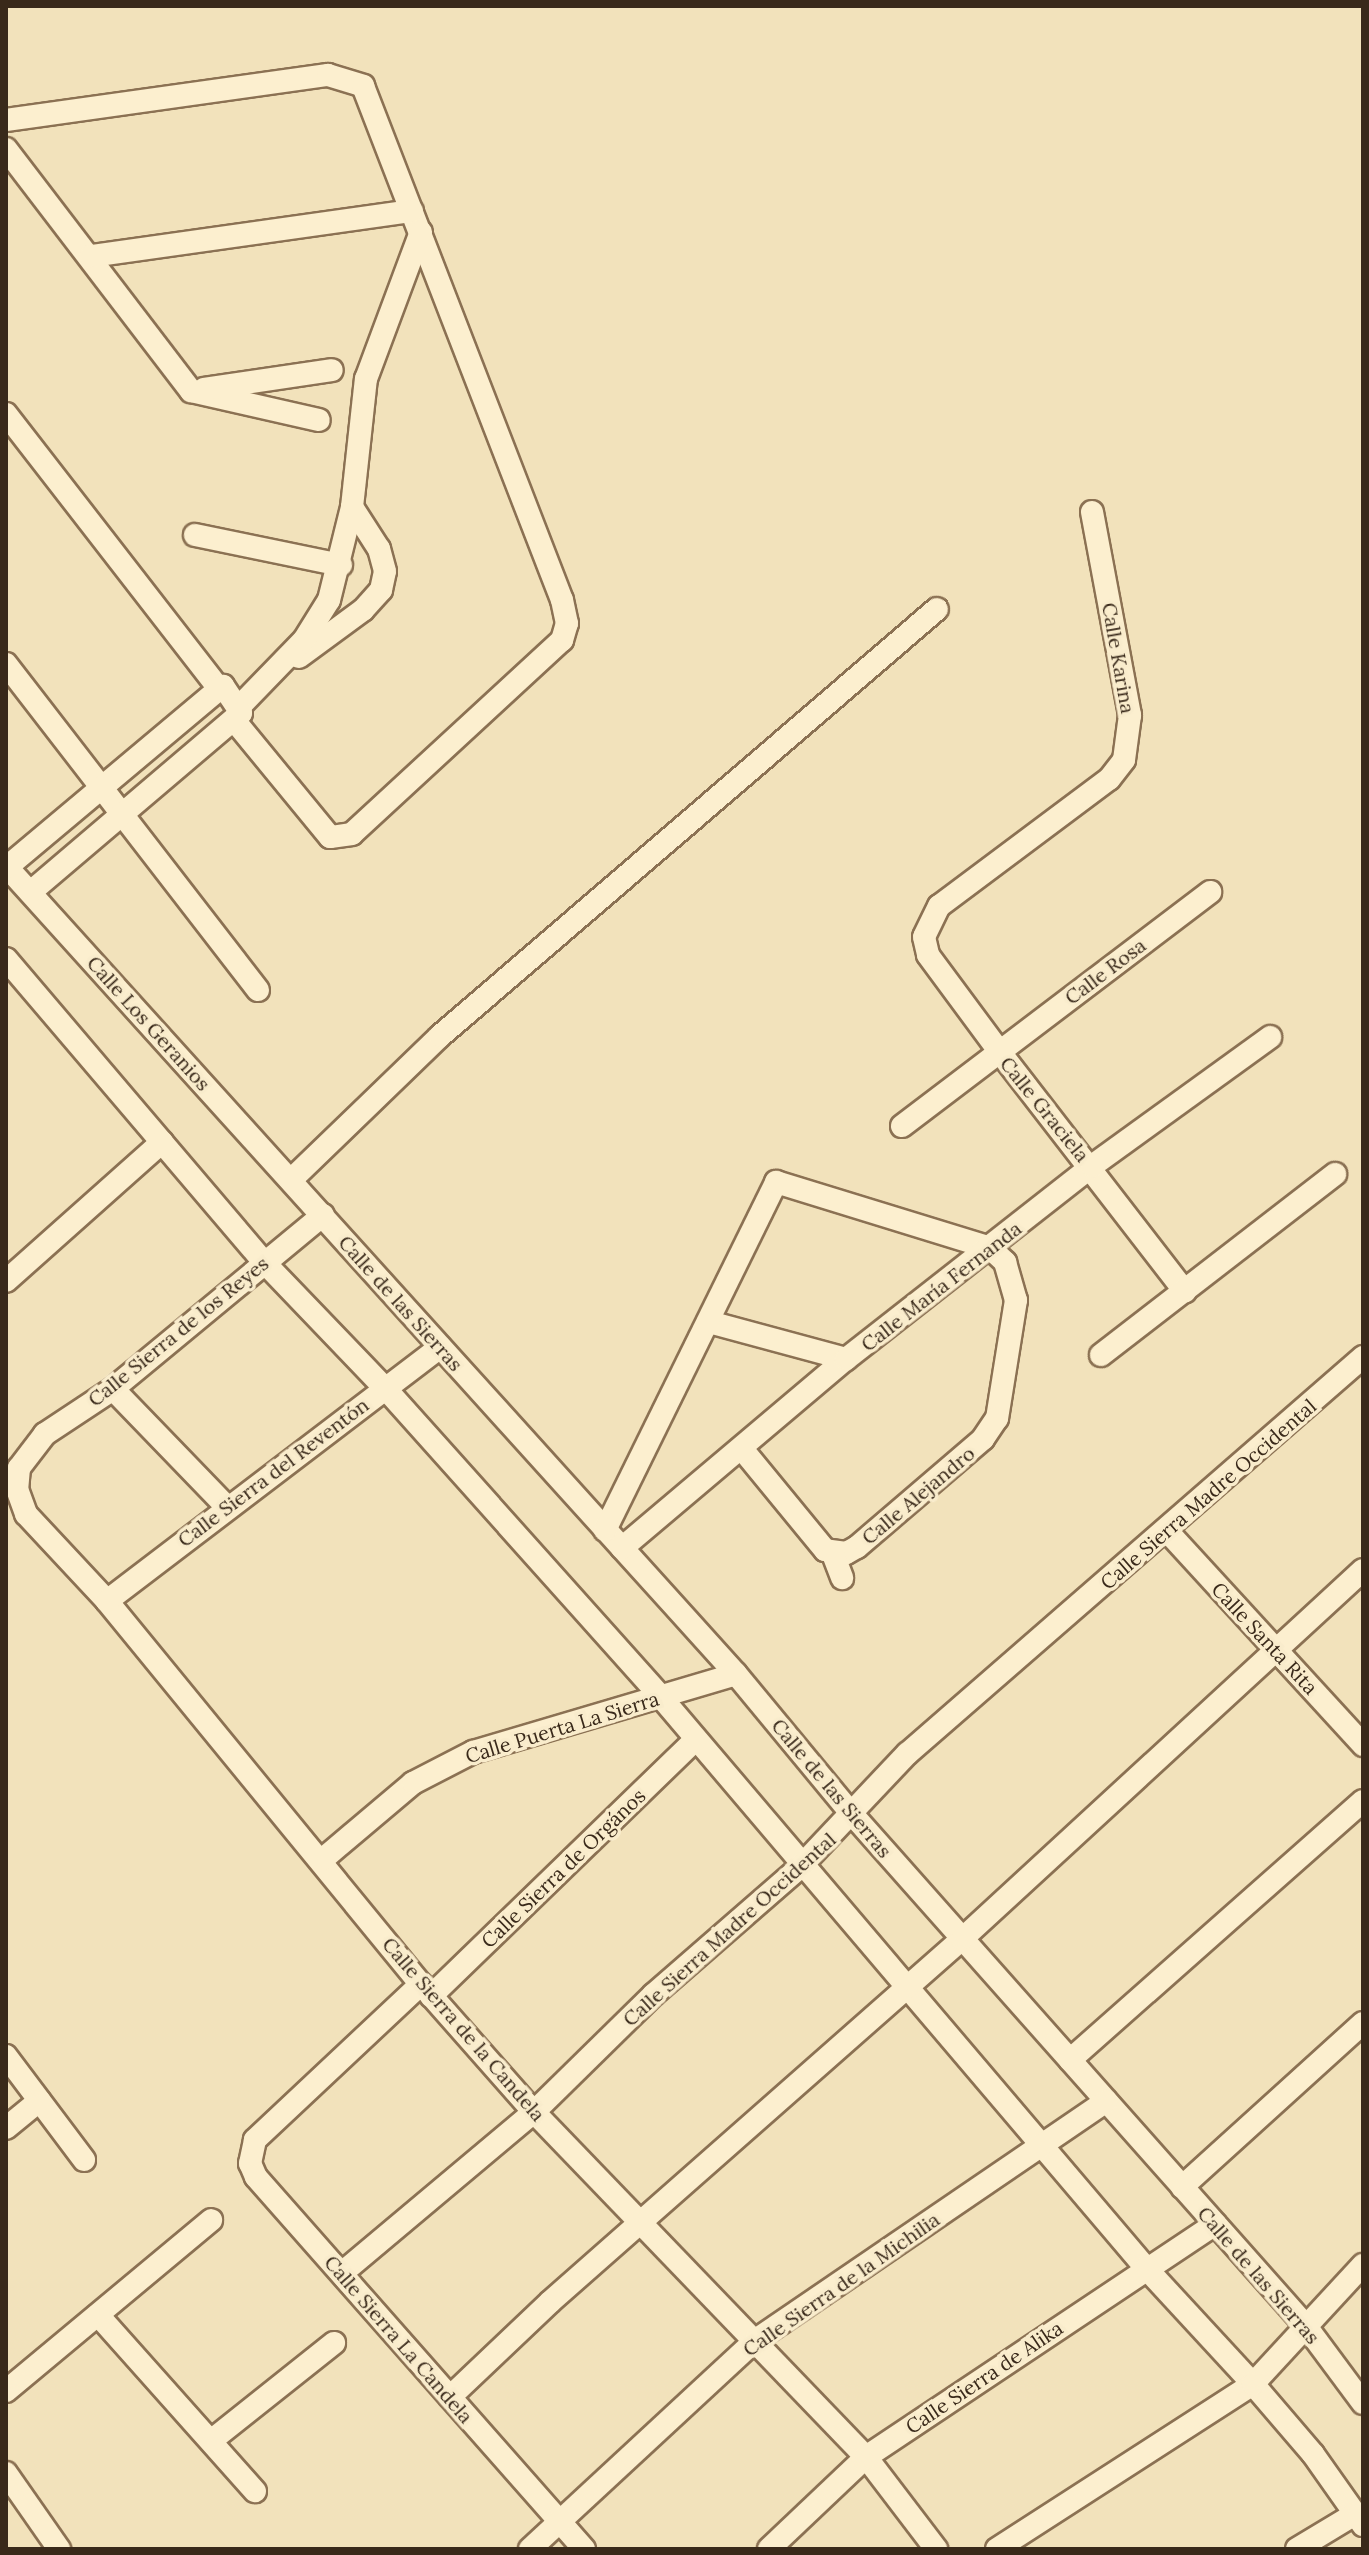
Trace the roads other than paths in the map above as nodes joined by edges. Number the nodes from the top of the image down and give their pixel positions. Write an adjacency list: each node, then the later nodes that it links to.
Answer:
1 (6, 120): 3 (street)
2 (6, 149): 5 (street)
3 (412, 211): 4 (street); 5 (street)
4 (421, 232): 10 (street); 18 (street)
5 (91, 256): 7 (street)
6 (332, 370): 7 (street)
7 (191, 391): 9 (street)
8 (6, 414): 17 (street)
9 (319, 420)
10 (352, 507): 13 (street); 16 (street)
11 (1092, 512): 24 (street, Calle Karina)
12 (195, 535): 13 (street)
13 (341, 565): 16 (street)
14 (937, 609): 33 (street)
15 (6, 664): 19 (street)
16 (277, 671): 18 (street)
17 (219, 689): 18 (street); 19 (street)
18 (237, 713): 20 (street)
19 (103, 789): 20 (street); 21 (street)
20 (124, 816): 22 (street); 26 (street)
21 (7, 866): 22 (street, Calle Los Geranios)
22 (31, 892): 33 (street, Calle Los Geranios)
23 (1210, 892): 28 (street, Calle Rosa)
24 (939, 906): 28 (street, Calle Graciela)
25 (6, 959): 30 (street)
26 (258, 990)
27 (1270, 1037): 31 (street, Calle María Fernanda)
28 (999, 1051): 29 (street, Calle Rosa); 31 (street, Calle Graciela)
29 (902, 1126)
30 (162, 1142): 36 (street); 37 (street)
31 (1092, 1166): 35 (street, Calle María Fernanda); 38 (street, Calle Graciela)
32 (1335, 1174): 38 (street)
33 (291, 1180): 34 (street, Calle de las Sierras)
34 (323, 1215): 36 (street, Calle Sierra de los Reyes); 40 (street, Calle de las Sierras)
35 (990, 1248): 39 (street); 43 (street, Calle María Fernanda); 52 (street, Calle Alejandro)
36 (263, 1261): 44 (street); 45 (street, Calle Sierra de los Reyes)
37 (6, 1281)
38 (1185, 1292): 41 (street)
39 (709, 1322): 43 (street); 49 (street)
40 (440, 1347): 44 (street, Calle Sierra del Reventón); 49 (street, Calle de las Sierras)
41 (1101, 1355)
42 (1363, 1357): 50 (street, Calle Sierra Madre Occidental)
43 (846, 1359): 46 (street, Calle María Fernanda)
44 (385, 1388): 48 (street, Calle Sierra del Reventón); 58 (street)
45 (113, 1389): 47 (street, Calle Sierra de los Reyes); 48 (street)
46 (743, 1450): 51 (street, Calle María Fernanda); 52 (street)
47 (17, 1489): 55 (street, Calle Sierra de la Candela)
48 (226, 1506): 55 (street, Calle Sierra del Reventón)
49 (605, 1530): 51 (street, Calle de las Sierras)
50 (1168, 1532): 56 (street, Calle Santa Rita); 62 (street, Calle Sierra Madre Occidental)
51 (622, 1548): 57 (street, Calle de las Sierras)
52 (833, 1554): 54 (street)
53 (1363, 1570): 56 (street)
54 (842, 1578)
55 (107, 1601): 63 (street, Calle Sierra de la Candela)
56 (1274, 1647): 60 (street, Calle Santa Rita); 65 (street)
57 (736, 1674): 58 (street, Calle Puerta La Sierra); 62 (street, Calle de las Sierras)
58 (660, 1696): 59 (street); 63 (street, Calle Puerta La Sierra)
59 (695, 1740): 64 (street); 67 (street, Calle Sierra de Orgános)
60 (1363, 1745)
61 (1363, 1801): 70 (street)
62 (852, 1814): 64 (street, Calle Sierra Madre Occidental); 65 (street, Calle de las Sierras)
63 (323, 1859): 67 (street, Calle Sierra de la Candela)
64 (800, 1867): 66 (street); 73 (street, Calle Sierra Madre Occidental)
65 (962, 1939): 66 (street); 70 (street, Calle de las Sierras)
66 (909, 1987): 75 (street); 80 (street)
67 (426, 1990): 73 (street, Calle Sierra de la Candela); 76 (street, Calle Sierra de Orgános)
68 (1363, 2023): 78 (street)
69 (6, 2056): 71 (street)
70 (1070, 2060): 72 (street, Calle de las Sierras)
71 (39, 2101): 74 (street); 77 (street)
72 (1106, 2101): 75 (street, Calle Sierra de la Michilia); 78 (street, Calle de las Sierras)
73 (534, 2112): 80 (street, Calle Sierra de la Candela); 84 (street, Calle Sierra Madre Occidental)
74 (6, 2128)
75 (1043, 2144): 83 (street); 87 (street, Calle Sierra de la Michilia)
76 (249, 2151): 84 (street, Calle Sierra La Candela)
77 (84, 2160)
78 (1182, 2187): 81 (street, Calle de las Sierras)
79 (211, 2220): 85 (street)
80 (641, 2222): 87 (street, Calle Sierra de la Candela); 91 (street)
81 (1215, 2224): 83 (street, Calle Sierra de Alika); 86 (street, Calle de las Sierras)
82 (1363, 2265): 86 (street)
83 (1146, 2268): 89 (street); 94 (street, Calle Sierra de Alika)
84 (342, 2273): 91 (street, Calle Sierra La Candela)
85 (98, 2315): 90 (street); 93 (street)
86 (1305, 2325): 89 (street); 92 (street, Calle de las Sierras)
87 (756, 2340): 94 (street, Calle Sierra de la Candela); 98 (street, Calle Sierra de la Michilia)
88 (334, 2343): 93 (street)
89 (1253, 2384): 97 (street); 104 (street)
90 (6, 2391)
91 (450, 2397): 98 (street, Calle Sierra La Candela)
92 (1363, 2403)
93 (212, 2440): 96 (street)
94 (866, 2457): 102 (street, Calle Sierra de Alika); 103 (street, Calle Sierra de la Candela)
95 (6, 2473): 99 (street)
96 (255, 2491)
97 (1359, 2520): 105 (street)
98 (559, 2523): 100 (street, Calle Sierra de la Michilia); 101 (street, Calle Sierra La Candela)
99 (59, 2549)
100 (530, 2549)
101 (584, 2549)
102 (769, 2549)
103 (936, 2549)
104 (997, 2549)
105 (1297, 2549)

